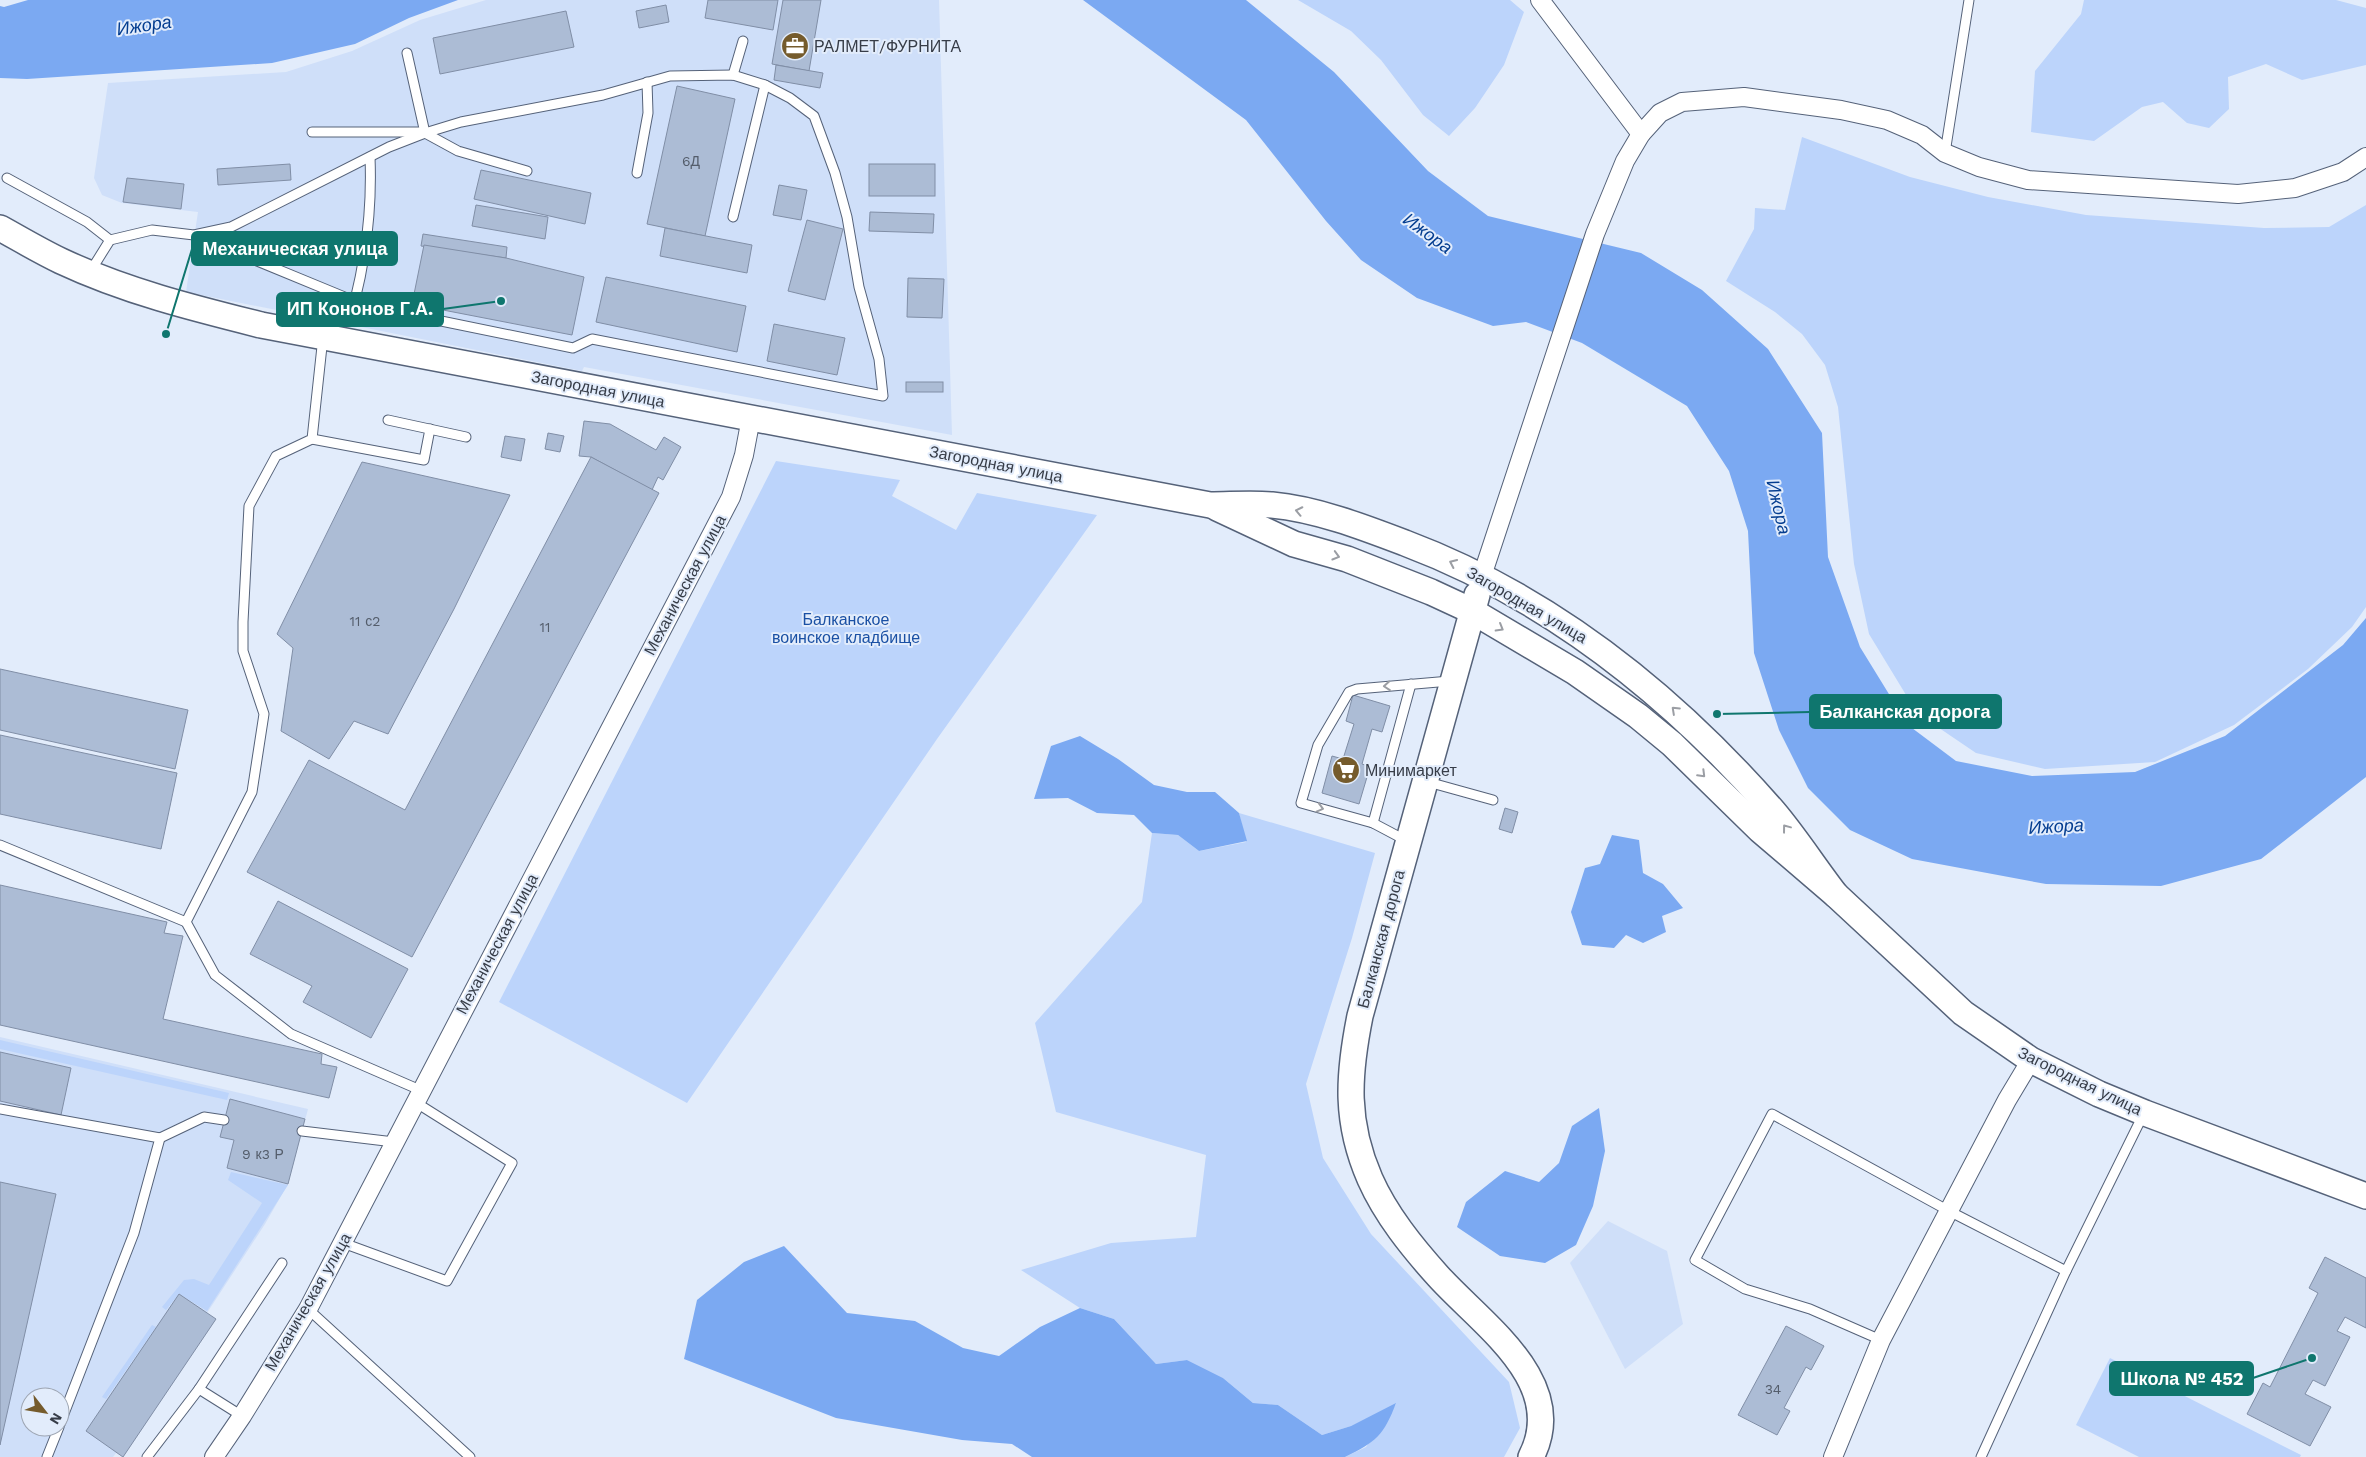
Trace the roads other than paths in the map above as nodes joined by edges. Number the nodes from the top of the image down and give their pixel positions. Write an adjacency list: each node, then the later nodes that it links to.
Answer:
1 (1540, 0): 10 (street)
2 (1969, 0): 11 (lane)
3 (743, 41): 5 (lane)
4 (408, 53): 9 (lane)
5 (734, 76): 6 (lane); 7 (lane)
6 (647, 82): 9 (lane); 15 (lane)
7 (765, 85): 17 (lane); 22 (lane)
8 (312, 132): 9 (lane)
9 (425, 132): 13 (lane); 14 (lane)
10 (1641, 134): 11 (street, Балканская дорога); 30 (street, Балканская дорога)
11 (1945, 154): 12 (street, Балканская дорога)
12 (2366, 156)
13 (370, 157): 19 (lane); 22 (lane)
14 (527, 171)
15 (637, 173)
16 (6, 178): 20 (lane)
17 (733, 217)
18 (0, 228): 21 (main road, Загородная улица)
19 (194, 235): 20 (lane); 22 (lane)
20 (110, 240): 21 (lane)
21 (90, 273): 23 (main road, Загородная улица)
22 (355, 300)
23 (322, 337): 24 (main road, Загородная улица); 28 (lane)
24 (752, 418): 29 (main road, Загородная улица); 42 (street, Механическая улица)
25 (388, 420): 26 (lane)
26 (430, 429): 27 (lane); 28 (lane)
27 (466, 437)
28 (312, 438): 40 (lane)
29 (1210, 505): 30 (main road, Загородная улица, one-way to 29); 31 (main road, Загородная улица, one-way to 31)
30 (1482, 576): 31 (main road, Балканская дорога); 39 (main road, Загородная улица, one-way to 30)
31 (1472, 611): 32 (main road, Балканская дорога); 39 (main road, Загородная улица, one-way to 39)
32 (1453, 681): 33 (lane); 34 (main road, Балканская дорога)
33 (1411, 684): 36 (lane); 36 (lane, one-way to 36)
34 (1425, 781): 35 (lane); 37 (main road, Балканская дорога)
35 (1493, 800)
36 (1373, 823): 37 (lane)
37 (1408, 842): 64 (main road, Балканская дорога)
38 (0, 845): 40 (lane)
39 (1836, 896): 41 (main road, Загородная улица)
40 (186, 922): 42 (lane)
41 (2031, 1060): 44 (main road, Загородная улица); 50 (street)
42 (417, 1096): 48 (street, Механическая улица); 51 (lane)
43 (0, 1109): 47 (lane)
44 (2144, 1113): 49 (main road, Загородная улица); 53 (lane)
45 (224, 1120): 47 (lane)
46 (302, 1131): 48 (lane)
47 (160, 1138): 57 (lane)
48 (394, 1142): 51 (street, Механическая улица)
49 (2366, 1196)
50 (1949, 1211): 53 (lane); 55 (street); 55 (lane)
51 (343, 1243): 54 (street, Механическая улица)
52 (282, 1263): 56 (lane)
53 (2066, 1271): 66 (lane)
54 (308, 1309): 58 (street, Механическая улица); 63 (lane)
55 (1881, 1340): 65 (street)
56 (199, 1389): 58 (lane); 61 (lane)
57 (70, 1398)
58 (242, 1416): 62 (street, Механическая улица)
59 (55, 1437): 60 (lane)
60 (47, 1457)
61 (147, 1457)
62 (214, 1457)
63 (470, 1457)
64 (1531, 1457)
65 (1833, 1457)
66 (1981, 1457)

